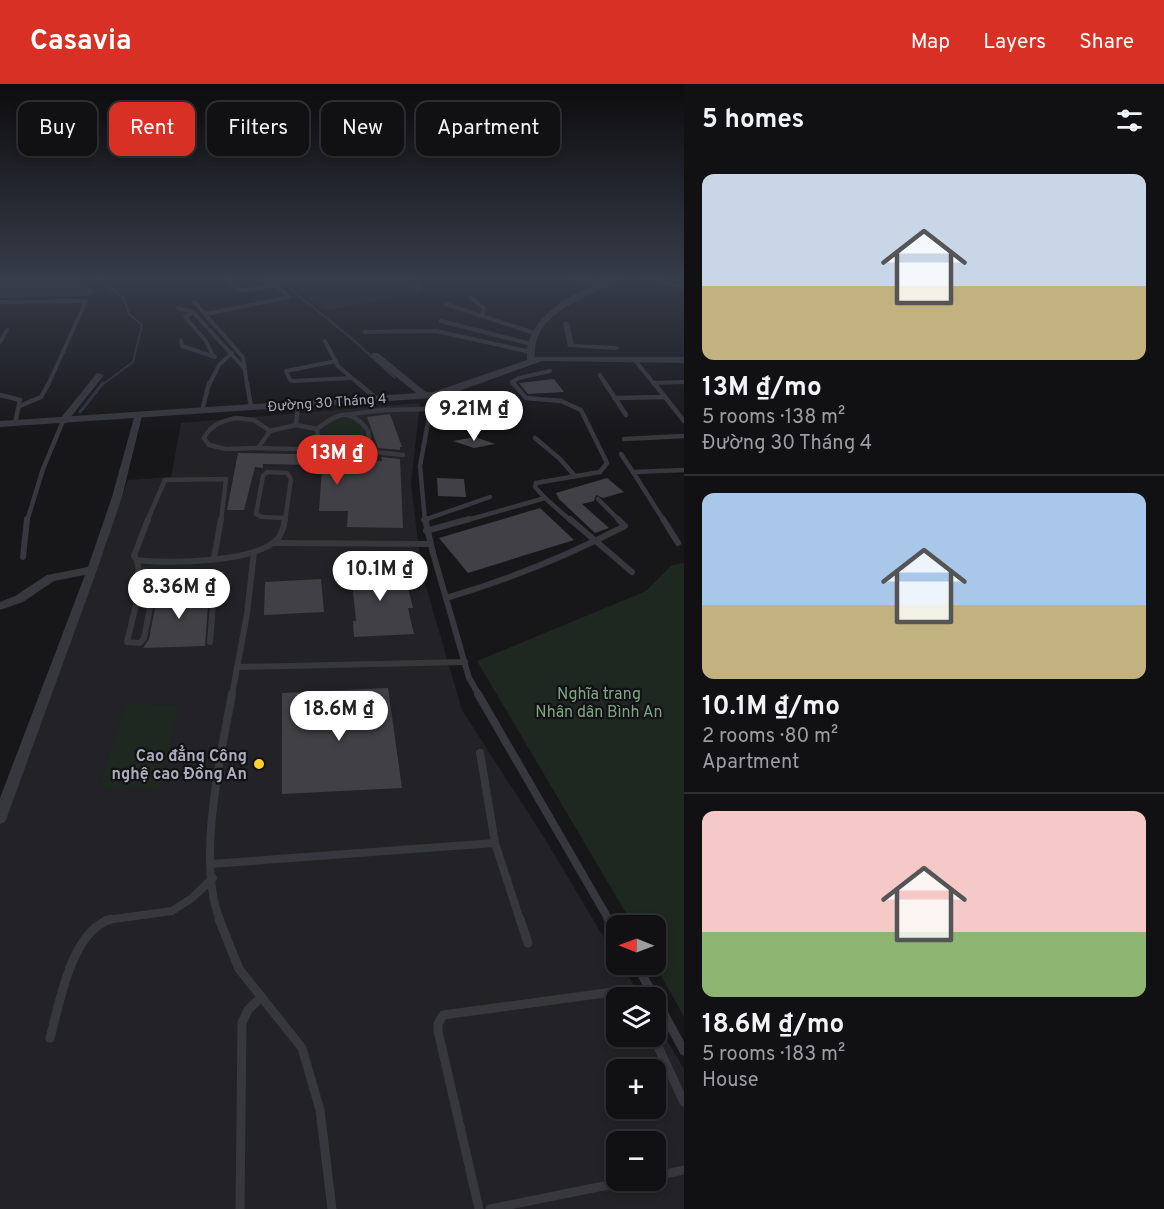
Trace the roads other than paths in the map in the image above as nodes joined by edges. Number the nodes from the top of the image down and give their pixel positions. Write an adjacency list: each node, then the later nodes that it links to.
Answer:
1 (72, 332): 35 (lane)
2 (198, 332): 17 (lane)
3 (212, 332): 14 (lane)
4 (221, 332): 22 (lane)
5 (365, 332): 13 (lane)
6 (471, 332): 13 (lane)
7 (529, 332): 9 (lane)
8 (568, 332): 15 (street)
9 (537, 334): 13 (street)
10 (181, 340): 17 (lane)
11 (325, 341): 21 (lane)
12 (616, 348): 15 (street)
13 (531, 352): 15 (street, Đường 30 Tháng 4); 30 (street, Đường 30 Tháng 4)
14 (232, 353): 20 (lane); 22 (lane)
15 (596, 353): 18 (street, Đường 30 Tháng 4)
16 (375, 355): 30 (street)
17 (213, 356): 20 (lane)
18 (634, 359): 19 (street, Đường 30 Tháng 4); 28 (lane)
19 (684, 360)
20 (221, 361): 38 (lane)
21 (336, 361): 26 (lane); 26 (lane)
22 (245, 369): 36 (lane)
23 (550, 371): 59 (lane)
24 (100, 375): 42 (street)
25 (600, 375): 32 (lane)
26 (352, 378): 33 (lane)
27 (684, 382): 28 (lane)
28 (653, 383): 31 (lane)
29 (0, 395): 35 (lane)
30 (429, 395): 33 (street, Đường 30 Tháng 4); 37 (lane)
31 (665, 397): 32 (lane); 43 (lane)
32 (614, 398): 40 (lane)
33 (377, 399): 34 (street, Đường 30 Tháng 4)
34 (298, 405): 36 (street, Đường 30 Tháng 4); 46 (lane)
35 (20, 406): 44 (lane)
36 (250, 407): 38 (street, Đường 30 Tháng 4)
37 (432, 409): 39 (lane); 64 (lane)
38 (202, 411): 41 (street, Đường 30 Tháng 4)
39 (345, 415): 47 (lane); 54 (lane)
40 (626, 415)
41 (138, 416): 42 (street, Đường 30 Tháng 4); 74 (street)
42 (63, 421): 44 (street, Đường 30 Tháng 4); 71 (lane)
43 (684, 421)
44 (15, 423): 45 (street, Đường 30 Tháng 4)
45 (0, 424)
46 (296, 424): 47 (lane); 48 (lane)
47 (317, 429): 53 (lane)
48 (270, 431): 52 (lane); 52 (lane)
49 (684, 436): 51 (lane)
50 (535, 438): 59 (lane)
51 (624, 439)
52 (258, 448): 53 (lane)
53 (319, 451): 54 (lane)
54 (364, 451): 56 (lane)
55 (621, 454): 58 (lane)
56 (403, 455)
57 (684, 470): 58 (lane)
58 (633, 472): 68 (lane)
59 (574, 475): 61 (lane)
60 (490, 497): 64 (lane)
61 (545, 498): 65 (lane); 66 (lane)
62 (598, 499): 66 (lane)
63 (285, 518): 63 (lane); 67 (lane)
64 (424, 520): 65 (lane)
65 (426, 531): 69 (lane)
66 (594, 540): 75 (lane); 76 (lane)
67 (274, 543): 69 (lane); 70 (lane)
68 (678, 543)
69 (429, 544): 76 (lane)
70 (254, 552): 72 (lane); 80 (lane)
71 (23, 557)
72 (214, 558): 73 (lane); 73 (lane)
73 (137, 560): 78 (lane)
74 (92, 570): 77 (street); 82 (street)
75 (632, 572)
76 (446, 598): 79 (lane)
77 (0, 606)
78 (210, 642)
79 (465, 662): 80 (lane); 86 (lane)
80 (237, 667): 84 (lane)
81 (480, 753): 83 (lane)
82 (0, 817)
83 (495, 843): 84 (lane); 87 (lane)
84 (211, 864): 85 (lane)
85 (213, 878): 89 (lane); 91 (lane)
86 (606, 915)
87 (528, 943)
88 (606, 993): 100 (lane)
89 (260, 998): 98 (lane); 99 (lane)
90 (666, 1018): 93 (lane)
91 (50, 1038)
92 (658, 1047): 94 (lane)
93 (684, 1052)
94 (684, 1102)
95 (684, 1170): 96 (lane)
96 (666, 1174)
97 (606, 1185): 101 (lane)
98 (240, 1209)
99 (332, 1209)
100 (479, 1209)
101 (490, 1209)

